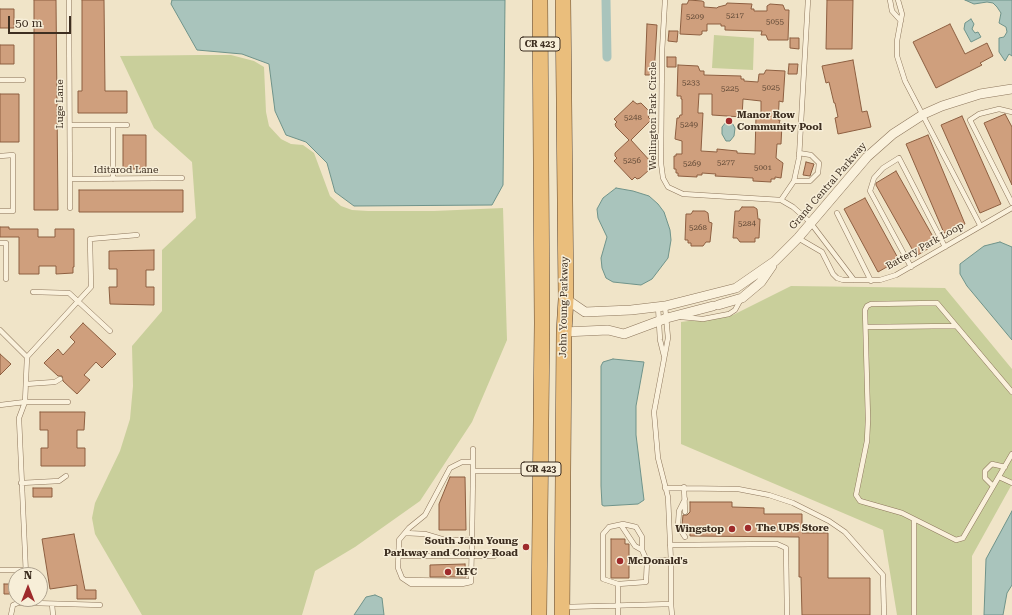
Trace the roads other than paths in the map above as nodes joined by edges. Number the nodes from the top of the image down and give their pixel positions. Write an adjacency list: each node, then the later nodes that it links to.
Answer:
1 (69, 0): 14 (lane, Luge Lane)
2 (540, 0): 19 (highway, CR 423)
3 (562, 0): 43 (highway, John Young Parkway / CR 423)
4 (665, 0): 24 (lane, Wellington Park Circle)
5 (808, 0): 17 (lane)
6 (890, 0): 8 (lane)
7 (898, 0): 8 (lane, Battery Park Loop)
8 (901, 21): 13 (lane, Battery Park Loop)
9 (0, 80): 10 (lane)
10 (23, 80)
11 (1012, 89): 13 (street, Grand Central Parkway)
12 (1012, 112): 25 (lane)
13 (924, 114): 30 (street, Grand Central Parkway); 31 (lane, Battery Park Loop)
14 (70, 125): 15 (lane); 21 (lane, Luge Lane)
15 (113, 125): 16 (lane); 22 (lane)
16 (127, 125)
17 (799, 153): 23 (lane); 23 (lane)
18 (0, 156): 28 (lane)
19 (541, 167): 48 (highway, CR 423); 53 (highway)
20 (182, 178): 22 (lane, Iditarod Lane)
21 (70, 179): 22 (lane, Iditarod Lane); 26 (lane, Luge Lane)
22 (113, 179)
23 (794, 181): 24 (lane)
24 (782, 200): 30 (lane)
25 (1012, 202)
26 (70, 208)
27 (1012, 208): 31 (lane, Battery Park Loop)
28 (0, 211)
29 (837, 213): 40 (lane)
30 (810, 222): 33 (street, Grand Central Parkway); 39 (lane)
31 (980, 225): 35 (lane, Battery Park Loop)
32 (137, 235): 45 (lane)
33 (798, 238): 36 (street, Grand Central Parkway); 39 (lane, Battery Park Loop)
34 (0, 243): 38 (lane)
35 (946, 247): 37 (lane, Battery Park Loop); 37 (lane)
36 (774, 261): 41 (street, Grand Central Parkway); 44 (street, Grand Central Parkway)
37 (911, 266): 40 (lane, Battery Park Loop)
38 (6, 279)
39 (854, 280): 40 (lane, Battery Park Loop)
40 (871, 281)
41 (727, 290): 44 (lane); 46 (street, Grand Central Parkway)
42 (33, 292): 45 (lane)
43 (566, 299): 46 (street, Grand Central Parkway); 53 (highway, John Young Parkway / CR 423)
44 (737, 299): 47 (street, Grand Central Parkway); 47 (lane)
45 (78, 301): 52 (lane); 54 (lane)
46 (662, 306): 47 (lane); 47 (lane)
47 (667, 319): 53 (street, Grand Central Parkway); 55 (lane); 55 (lane)
48 (542, 323): 56 (highway); 68 (highway, CR 423)
49 (956, 326): 50 (lane); 50 (lane); 59 (lane)
50 (866, 327): 78 (lane)
51 (0, 330): 54 (lane)
52 (110, 331)
53 (564, 332): 56 (highway, John Young Parkway / CR 423)
54 (27, 357): 58 (lane)
55 (664, 358): 74 (lane)
56 (563, 372): 99 (highway, John Young Parkway / CR 423)
57 (60, 379): 58 (lane)
58 (26, 384): 60 (lane)
59 (1012, 392)
60 (25, 402): 61 (lane); 62 (lane); 71 (lane)
61 (68, 402)
62 (0, 405)
63 (473, 449): 65 (lane)
64 (1012, 454): 66 (lane)
65 (473, 462): 67 (lane); 81 (lane)
66 (1005, 467): 70 (lane); 73 (lane)
67 (473, 470): 68 (lane); 83 (lane)
68 (541, 470): 101 (highway, CR 423)
69 (66, 476): 71 (lane)
70 (999, 476): 72 (lane); 73 (lane)
71 (21, 483): 92 (lane)
72 (1012, 483)
73 (993, 486): 78 (lane)
74 (665, 488): 75 (lane); 85 (lane)
75 (684, 488): 76 (lane); 105 (lane)
76 (685, 499): 77 (lane); 82 (lane)
77 (685, 512)
78 (914, 519): 106 (lane)
79 (621, 525): 86 (lane); 86 (lane); 93 (lane)
80 (685, 530): 82 (lane)
81 (405, 533): 83 (lane); 87 (lane)
82 (685, 537): 84 (lane)
83 (472, 540): 88 (lane)
84 (685, 544): 85 (lane); 104 (lane)
85 (670, 545): 90 (lane)
86 (642, 550): 91 (lane)
87 (398, 556): 88 (lane); 88 (lane)
88 (472, 556): 89 (lane)
89 (494, 556)
90 (671, 560): 91 (lane); 96 (lane)
91 (647, 561): 93 (lane)
92 (25, 567)
93 (618, 584): 98 (lane)
94 (48, 603): 95 (lane)
95 (52, 604): 97 (lane); 100 (lane)
96 (671, 604): 98 (lane); 103 (lane)
97 (100, 605)
98 (618, 606): 99 (lane); 102 (lane)
99 (562, 611)
100 (53, 615)
101 (539, 615)
102 (618, 615)
103 (672, 615)
104 (787, 615)
105 (884, 615)
106 (914, 615)

